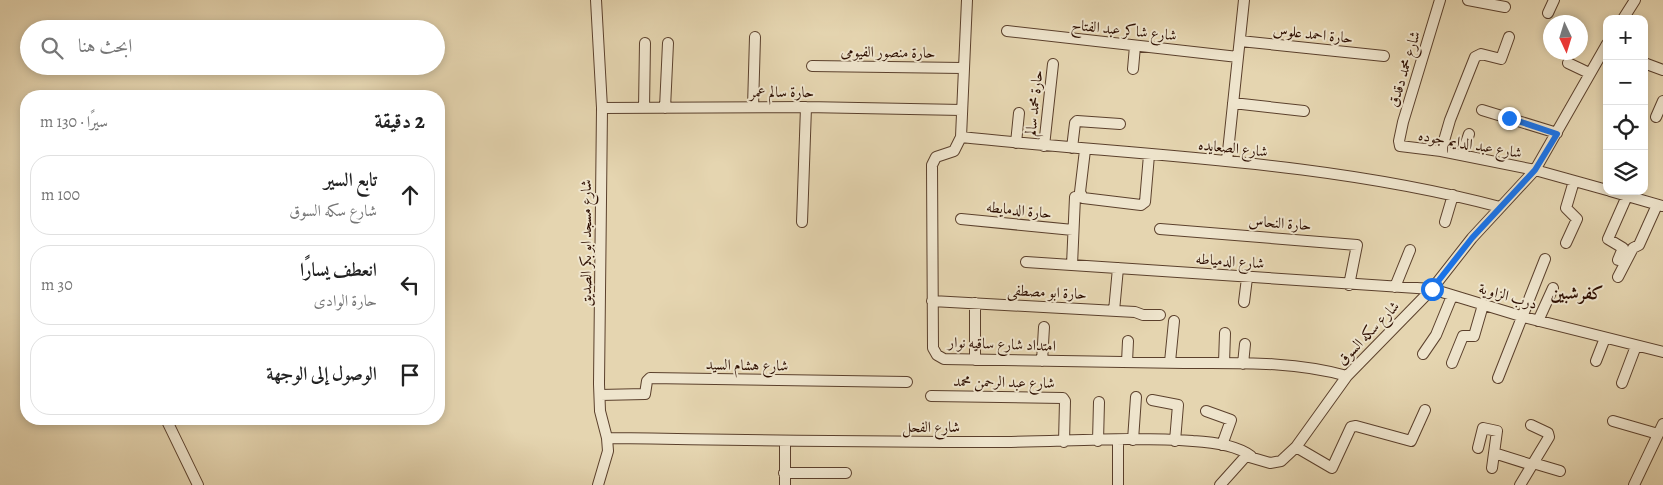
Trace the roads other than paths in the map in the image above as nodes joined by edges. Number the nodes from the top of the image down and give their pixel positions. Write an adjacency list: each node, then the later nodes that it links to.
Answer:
1 (596, 0): 33 (street, شارع مسجد ابو بكر الصديق)
2 (967, 0): 25 (street)
3 (1244, 0): 14 (street)
4 (1440, 0): 47 (street, شارع محمد دقدق)
5 (1468, 0): 8 (street)
6 (1554, 0): 9 (street)
7 (1635, 0): 10 (street)
8 (1505, 7)
9 (1548, 13)
10 (1626, 15)
11 (1007, 32): 17 (street, شارع شاكر عبد الفتاح)
12 (755, 37): 31 (street)
13 (1509, 37): 50 (street)
14 (1240, 41): 19 (street, حارة احمد علوس); 20 (street)
15 (645, 43): 34 (street)
16 (668, 43): 35 (street)
17 (1135, 46): 20 (street, شارع شاكر عبد الفتاح); 26 (street)
18 (1603, 51): 28 (street, شارع سكه السوق)
19 (1384, 56)
20 (1238, 57): 30 (street)
21 (1568, 63): 28 (street)
22 (1053, 64): 46 (street, حارة محمد سالم)
23 (1648, 64): 27 (street)
24 (812, 66): 25 (street, حارة منصور الفيومى)
25 (963, 68): 36 (street)
26 (1133, 69)
27 (1663, 70)
28 (1589, 73): 43 (street, شارع سكه السوق)
29 (1663, 101): 40 (street)
30 (1233, 102): 38 (street); 53 (street)
31 (753, 107): 32 (street, حارة سالم عمر); 35 (street, حارة سالم عمر)
32 (806, 107): 36 (street, حارة سالم عمر); 64 (street)
33 (602, 108): 34 (street, حارة سالم عمر); 111 (street, شارع مسجد ابو بكر الصديق)
34 (644, 108): 35 (street, حارة سالم عمر)
35 (664, 108)
36 (962, 110): 44 (street)
37 (1482, 110): 43 (street)
38 (1304, 111)
39 (1019, 113): 45 (street)
40 (1656, 117)
41 (1120, 124): 48 (street)
42 (1469, 134): 52 (street)
43 (1557, 134): 54 (street, شارع سكه السوق)
44 (961, 137): 45 (street, شارع الصعايده); 82 (street, امتداد شارع ساقيه نوار)
45 (1016, 143): 46 (street, شارع الصعايده)
46 (1044, 146): 48 (street, شارع الصعايده)
47 (1400, 146): 50 (street, شارع عبد الدايم جوده)
48 (1072, 148): 49 (street, شارع الصعايده)
49 (1085, 150): 51 (street, شارع الصعايده); 51 (street)
50 (1441, 151): 52 (street, شارع عبد الدايم جوده)
51 (1149, 155): 53 (street, شارع الصعايده)
52 (1462, 155): 54 (street, شارع عبد الدايم جوده)
53 (1227, 161): 57 (street, شارع الصعايده)
54 (1535, 170): 55 (street, شارع عبد الدايم جوده); 62 (street, شارع سكه السوق)
55 (1574, 181): 56 (street, شارع عبد الدايم جوده); 68 (street)
56 (1603, 189)
57 (1453, 195): 62 (street, شارع الصعايده); 65 (street)
58 (1623, 195): 59 (street, شارع عبد الدايم جوده)
59 (1627, 196): 61 (street, شارع عبد الدايم جوده); 71 (street)
60 (1075, 197): 67 (street)
61 (1660, 205): 75 (street)
62 (1500, 207): 80 (street, شارع سكه السوق)
63 (961, 219): 67 (street, حارة الدمايطه)
64 (802, 222)
65 (1445, 222)
66 (1160, 229): 77 (street, حارة النحاس)
67 (1073, 230): 73 (street)
68 (1566, 243)
69 (1410, 250): 78 (street)
70 (1545, 259): 88 (street)
71 (1618, 260)
72 (1026, 262): 73 (street, شارع الدمياطه)
73 (1072, 265): 74 (street, شارع الدمياطه)
74 (1118, 268): 76 (street, شارع الدمياطه); 86 (street)
75 (1618, 277)
76 (1247, 278): 77 (street, شارع الدمياطه); 83 (street)
77 (1349, 285): 78 (street, شارع الدمياطه)
78 (1395, 287): 80 (street, شارع الدمياطه)
79 (1553, 288): 90 (street)
80 (1432, 289): 81 (street, درب الزاوية); 107 (street, شارع سكه السوق)
81 (1452, 296): 85 (street, درب الزاوية); 98 (street)
82 (932, 301): 84 (street, حارة ابو مصطفى); 99 (street, امتداد شارع ساقيه نوار)
83 (1244, 302)
84 (975, 303): 86 (street, حارة ابو مصطفى); 99 (street)
85 (1483, 305): 88 (street, درب الزاوية); 105 (street)
86 (1114, 311): 87 (street, حارة ابو مصطفى)
87 (1160, 315)
88 (1524, 317): 90 (street, درب الزاوية); 108 (street)
89 (1174, 321): 103 (street)
90 (1538, 321): 93 (street, درب الزاوية)
91 (1044, 327): 100 (street)
92 (1225, 333): 104 (street)
93 (1605, 338): 96 (street, درب الزاوية); 101 (street)
94 (1128, 341): 102 (street)
95 (1245, 344): 106 (street)
96 (1636, 346): 97 (street, درب الزاوية); 110 (street)
97 (1663, 352)
98 (1423, 354)
99 (975, 360): 100 (street, امتداد شارع ساقيه نوار)
100 (1042, 361): 102 (street, امتداد شارع ساقيه نوار)
101 (1596, 361)
102 (1127, 362): 103 (street, امتداد شارع ساقيه نوار)
103 (1170, 362): 104 (street, امتداد شارع ساقيه نوار)
104 (1224, 363): 106 (street, امتداد شارع ساقيه نوار)
105 (1452, 363)
106 (1243, 364): 107 (street, امتداد شارع ساقيه نوار)
107 (1347, 376): 130 (street, شارع سكه السوق)
108 (1498, 378)
109 (907, 382): 111 (street, شارع هشام السيد)
110 (1622, 383)
111 (600, 395): 122 (street, شارع مسجد ابو بكر الصديق)
112 (931, 396): 128 (street, شارع عبد الرحمن محمد)
113 (1136, 397): 123 (street)
114 (1152, 400): 124 (street)
115 (1099, 402): 126 (street)
116 (1425, 410): 130 (street)
117 (1206, 411): 129 (street)
118 (1613, 421): 121 (street)
119 (169, 425): 139 (street)
120 (1531, 425): 134 (street)
121 (1661, 429): 145 (street)
122 (607, 438): 125 (street, شارع الفحل); 140 (street, شارع مسجد ابو بكر الصديق)
123 (1133, 440): 124 (street, شارع الفحل); 127 (street, شارع الفحل)
124 (1175, 440): 129 (street, شارع الفحل)
125 (785, 441): 128 (street, شارع الفحل); 137 (street)
126 (1098, 441): 127 (street, شارع الفحل); 128 (street, شارع الفحل)
127 (1118, 441): 142 (street)
128 (1064, 442)
129 (1222, 445): 133 (street, شارع الفحل)
130 (1296, 447): 133 (street, شارع سكه السوق)
131 (1478, 448): 132 (street)
132 (1494, 453): 134 (street); 135 (street)
133 (1251, 456): 143 (street)
134 (1532, 464): 136 (street); 144 (street)
135 (1492, 468)
136 (1560, 471)
137 (784, 473): 138 (street); 141 (street)
138 (846, 473)
139 (198, 485)
140 (598, 485)
141 (785, 485)
142 (1118, 485)
143 (1220, 485)
144 (1520, 485)
145 (1634, 485)

